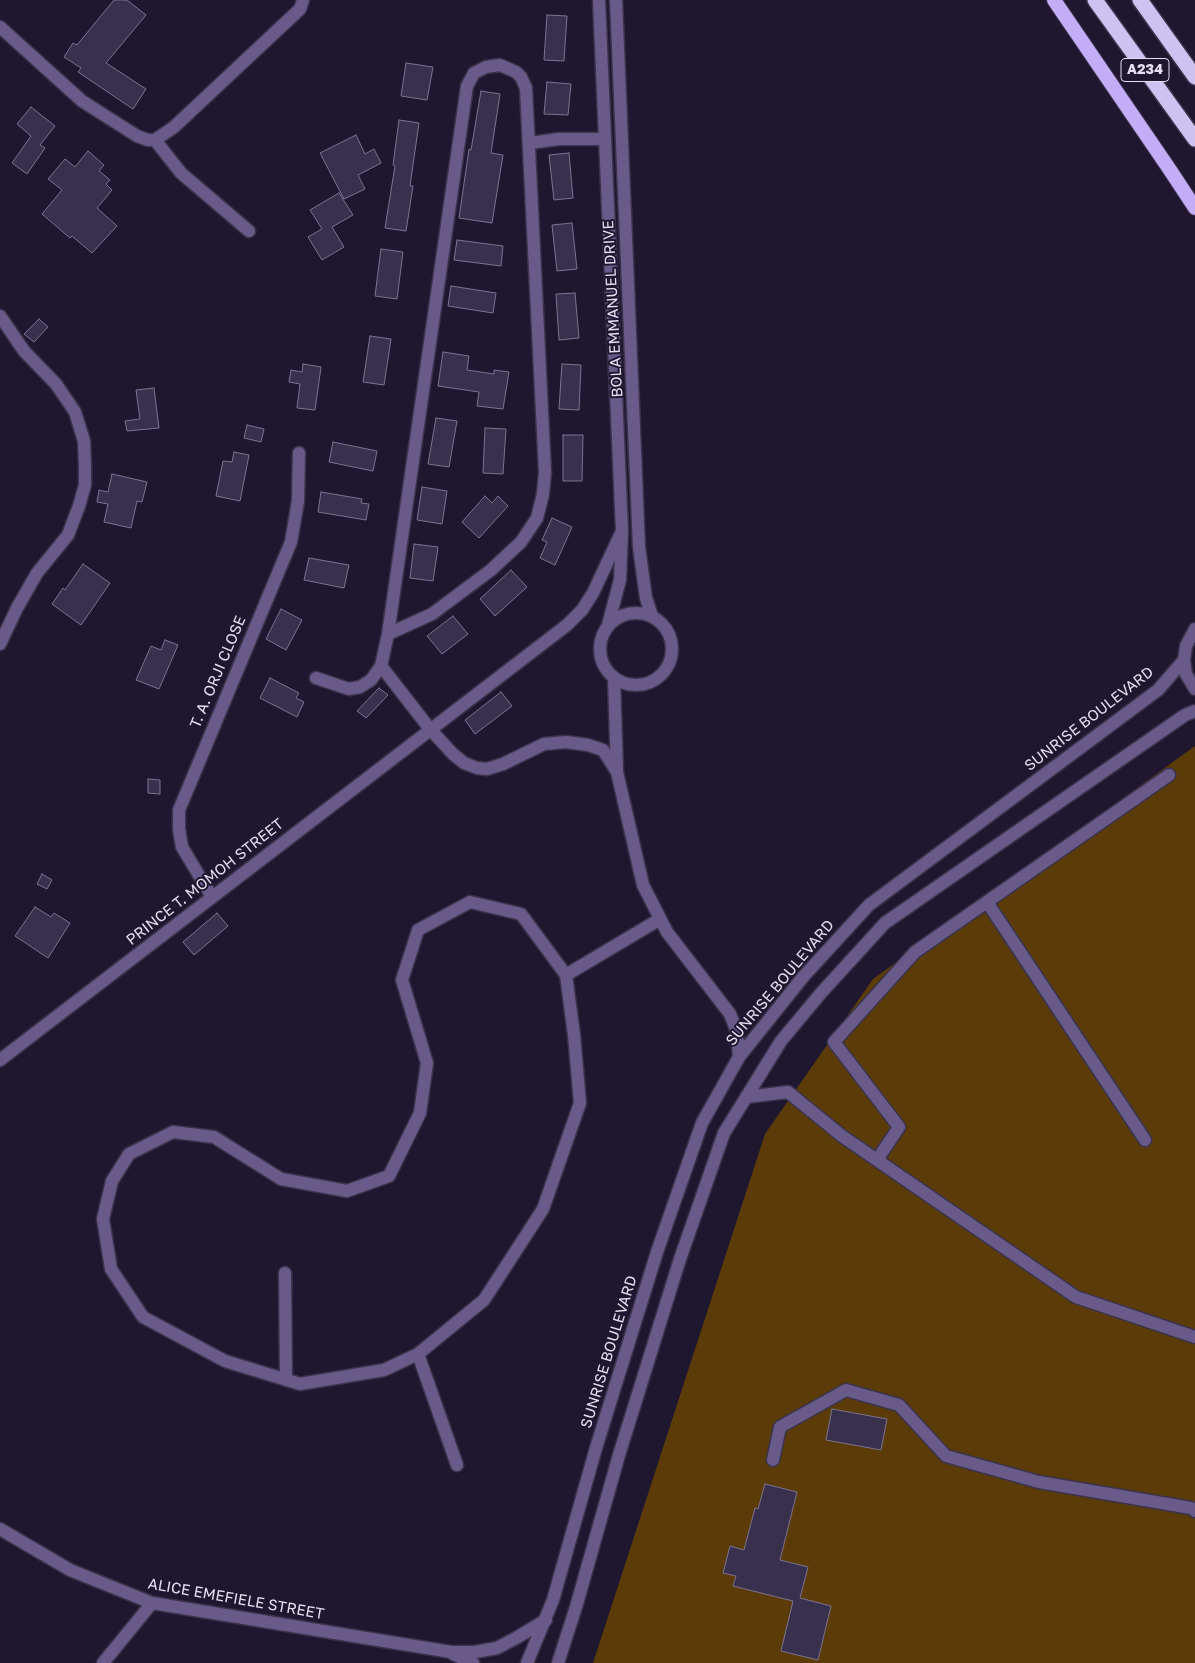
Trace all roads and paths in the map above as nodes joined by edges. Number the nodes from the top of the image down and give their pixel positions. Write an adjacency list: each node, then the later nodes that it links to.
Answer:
1 (304, 0): 10 (street)
2 (599, 0): 11 (street, BOLA EMMANUEL DRIVE)
3 (616, 0): 18 (street, BOLA EMMANUEL DRIVE)
4 (1054, 0): 13 (highway)
5 (1095, 0): 9 (highway, A234)
6 (1140, 0): 8 (highway, A234)
7 (0, 27): 10 (street)
8 (1195, 77)
9 (1195, 139)
10 (155, 140): 14 (street)
11 (604, 140): 12 (street); 17 (street, BOLA EMMANUEL DRIVE)
12 (530, 144): 21 (street); 21 (street)
13 (1195, 208)
14 (249, 232)
15 (0, 316): 22 (street)
16 (299, 453): 32 (street, T. A. ORJI CLOSE)
17 (622, 531): 19 (street, BOLA EMMANUEL DRIVE); 29 (street, PRINCE T. MOMOH STREET)
18 (652, 616): 19 (street); 26 (street)
19 (608, 625): 26 (street)
20 (1195, 629): 23 (street)
21 (388, 634): 24 (street)
22 (0, 644)
23 (1184, 660): 27 (street); 36 (street, SUNRISE BOULEVARD)
24 (381, 666): 25 (street); 29 (street)
25 (316, 678)
26 (614, 678): 30 (street)
27 (1195, 689)
28 (1195, 711): 38 (street)
29 (430, 729): 30 (street); 32 (street, PRINCE T. MOMOH STREET)
30 (617, 772): 34 (street)
31 (1169, 775): 33 (street)
32 (212, 897): 37 (street, PRINCE T. MOMOH STREET)
33 (987, 902): 39 (street); 40 (street)
34 (660, 919): 35 (street); 36 (street)
35 (566, 975): 43 (street); 44 (street)
36 (739, 1056): 50 (street, SUNRISE BOULEVARD)
37 (0, 1060)
38 (746, 1097): 40 (street); 55 (street)
39 (1145, 1140)
40 (877, 1160): 42 (street)
41 (285, 1272): 44 (street)
42 (1195, 1337)
43 (418, 1354): 44 (street); 46 (street)
44 (286, 1380)
45 (773, 1460): 47 (street)
46 (457, 1465)
47 (1195, 1511)
48 (0, 1529): 49 (street, ALICE EMEFIELE STREET)
49 (152, 1604): 51 (street, ALICE EMEFIELE STREET); 52 (street)
50 (546, 1620): 51 (street, ALICE EMEFIELE STREET); 54 (street, SUNRISE BOULEVARD)
51 (451, 1652): 53 (street, ALICE EMEFIELE STREET)
52 (103, 1663)
53 (473, 1663)
54 (527, 1663)
55 (558, 1663)

